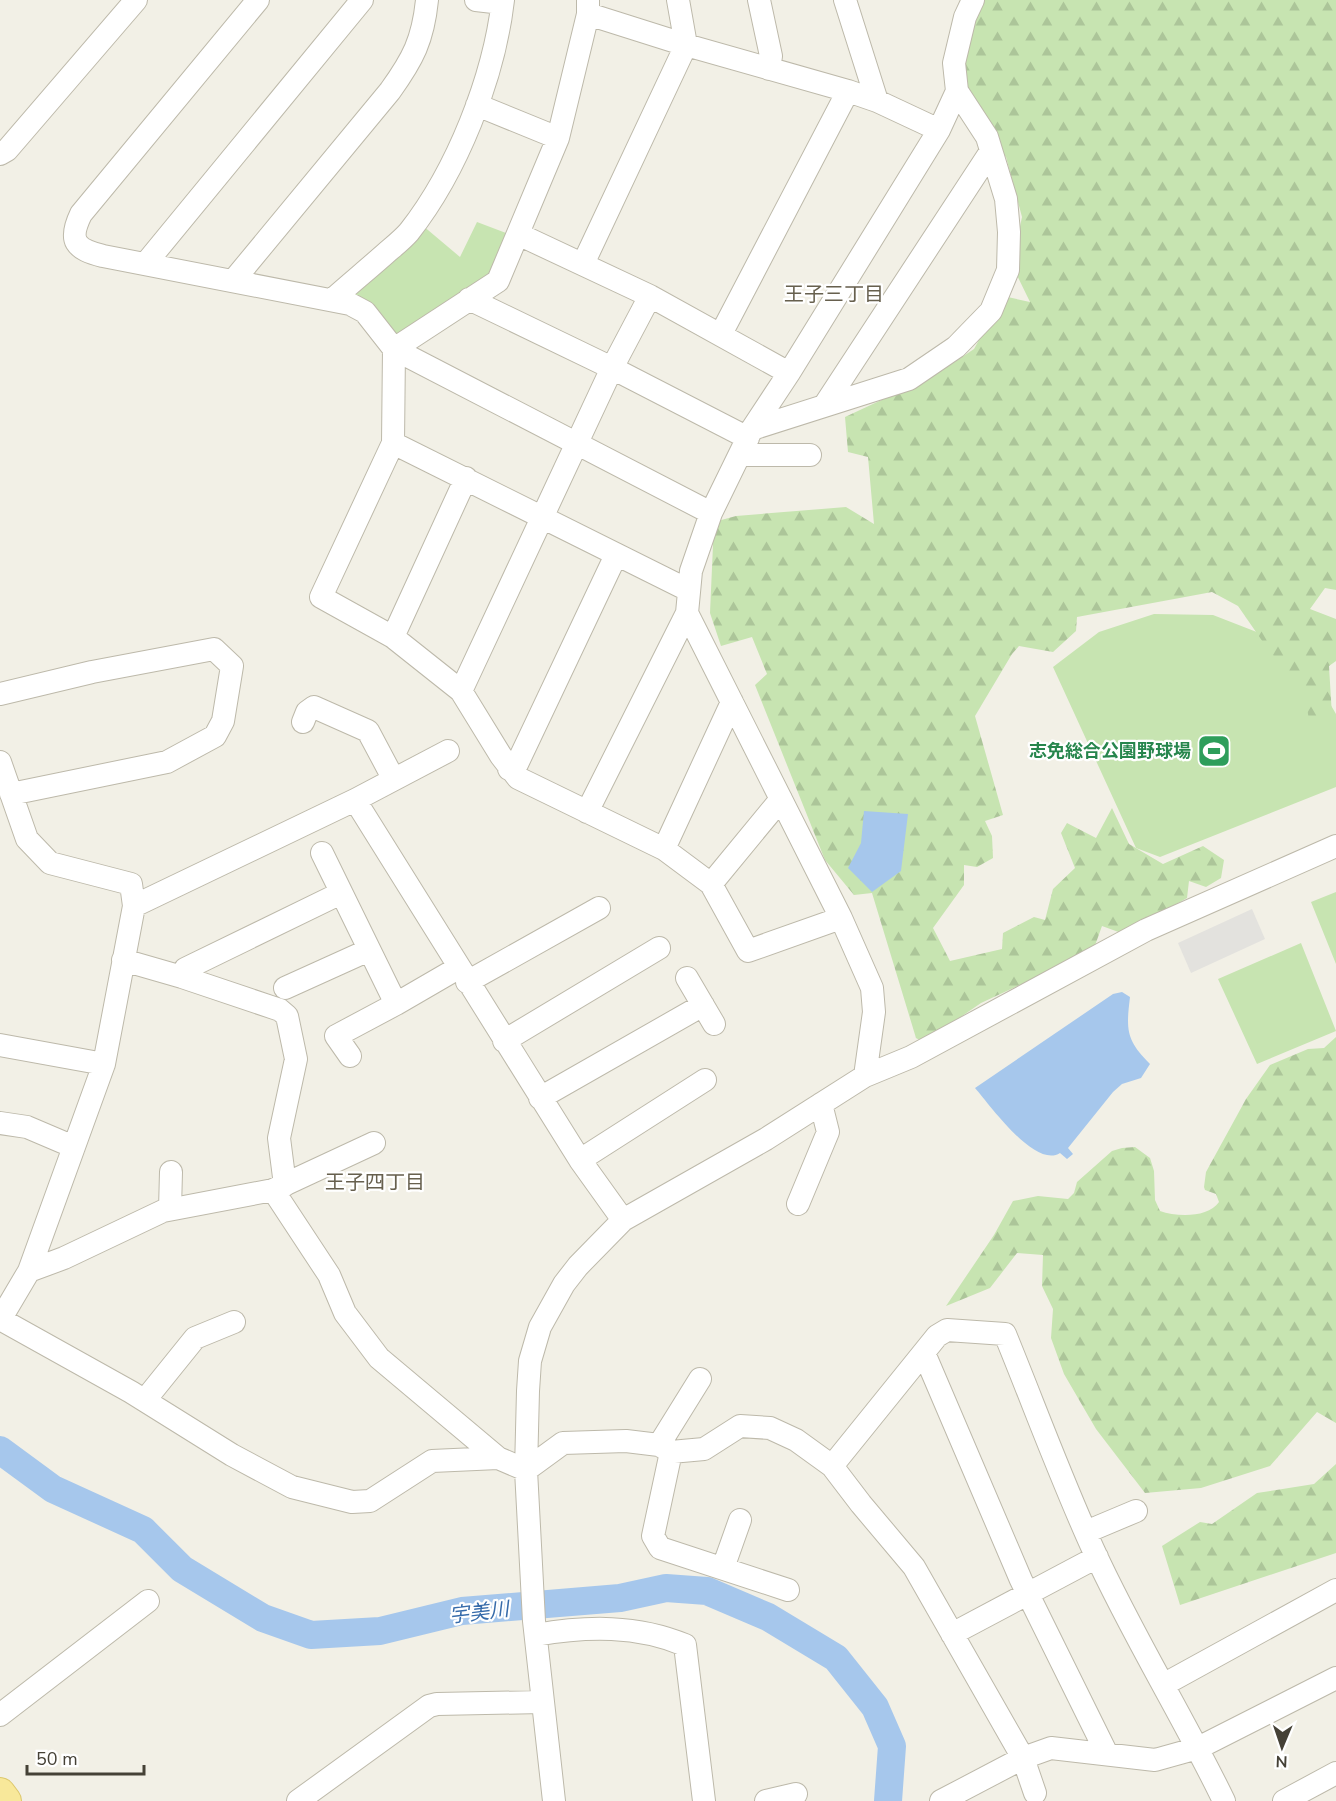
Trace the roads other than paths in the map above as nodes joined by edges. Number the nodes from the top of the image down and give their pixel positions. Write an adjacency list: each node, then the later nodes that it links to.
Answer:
1 (136, 0): 21 (street)
2 (258, 0): 23 (street)
3 (362, 0): 23 (street)
4 (427, 0): 25 (street)
5 (476, 0): 10 (street)
6 (678, 0): 12 (street)
7 (759, 0): 13 (street)
8 (845, 0): 16 (street)
9 (973, 0): 14 (street)
10 (502, 2): 17 (street)
11 (588, 7): 12 (street); 19 (street)
12 (686, 45): 13 (street); 24 (street)
13 (770, 69): 15 (street)
14 (957, 91): 18 (street); 20 (street)
15 (848, 92): 16 (street); 29 (street)
16 (877, 101): 18 (street)
17 (477, 105): 19 (street); 27 (street)
18 (939, 130): 32 (street)
19 (558, 138): 22 (street)
20 (991, 151): 33 (street); 33 (street)
21 (0, 154)
22 (518, 234): 24 (street); 28 (street)
23 (146, 263): 25 (street)
24 (583, 264): 26 (street)
25 (233, 281): 27 (street)
26 (650, 296): 29 (street); 31 (street)
27 (333, 299): 30 (street)
28 (469, 299): 30 (street); 31 (street)
29 (721, 334): 32 (street)
30 (394, 349): 35 (street); 36 (street)
31 (612, 368): 34 (street); 36 (street)
32 (789, 373): 34 (street)
33 (824, 406): 34 (street)
34 (747, 440): 37 (street); 39 (street)
35 (393, 443): 38 (street); 44 (street)
36 (577, 443): 39 (street); 40 (street)
37 (810, 455)
38 (466, 478): 40 (street); 44 (street)
39 (711, 513): 42 (street)
40 (541, 517): 41 (street); 45 (street)
41 (616, 555): 42 (street); 51 (street)
42 (688, 590): 43 (street)
43 (687, 613): 47 (street); 56 (street)
44 (393, 638): 45 (street)
45 (461, 691): 51 (street)
46 (0, 694): 53 (street)
47 (732, 702): 54 (street); 58 (street)
48 (303, 722): 52 (street)
49 (448, 752): 52 (street)
50 (0, 762): 53 (street)
51 (509, 769): 56 (street)
52 (393, 778): 55 (street)
53 (11, 794): 62 (street)
54 (781, 799): 60 (street); 64 (street)
55 (355, 800): 62 (street); 68 (street)
56 (587, 812): 58 (street)
57 (1336, 846): 77 (street)
58 (664, 849): 60 (street)
59 (322, 853): 61 (street)
60 (711, 884): 64 (street)
61 (341, 893): 66 (street); 69 (street)
62 (134, 906): 67 (street)
63 (599, 908): 68 (street)
64 (841, 918): 77 (street)
65 (659, 948): 73 (street)
66 (369, 950): 71 (street); 72 (street)
67 (123, 960): 69 (street); 76 (street)
68 (463, 975): 72 (street); 73 (street)
69 (182, 977): 86 (street)
70 (687, 978): 79 (street)
71 (285, 988)
72 (396, 1004): 75 (street)
73 (504, 1041): 79 (street)
74 (0, 1045): 76 (street)
75 (350, 1056)
76 (104, 1064): 83 (street)
77 (865, 1076): 80 (street)
78 (705, 1080): 84 (street)
79 (540, 1098): 84 (street)
80 (821, 1104): 87 (street); 89 (street)
81 (0, 1124): 83 (street)
82 (374, 1143): 86 (street)
83 (74, 1147): 90 (street)
84 (580, 1160): 89 (street)
85 (171, 1172): 88 (street)
86 (279, 1187): 88 (street); 97 (street)
87 (798, 1204)
88 (170, 1209): 90 (street)
89 (623, 1220): 99 (street)
90 (28, 1271): 91 (street)
91 (0, 1319): 95 (street)
92 (234, 1322): 95 (street)
93 (924, 1353): 98 (street); 102 (street); 107 (street)
94 (700, 1379): 96 (street)
95 (145, 1400): 97 (street)
96 (665, 1449): 98 (street); 99 (street); 104 (street)
97 (498, 1458): 99 (street)
98 (832, 1466): 110 (street)
99 (526, 1470): 109 (street)
100 (1136, 1511): 102 (street)
101 (740, 1520): 104 (street)
102 (1086, 1532): 103 (street)
103 (1097, 1557): 107 (street); 112 (street)
104 (723, 1568): 105 (street)
105 (788, 1590)
106 (1336, 1590): 112 (street)
107 (1028, 1594): 110 (street); 116 (street)
108 (148, 1601): 114 (street)
109 (535, 1628): 113 (street); 125 (street)
110 (952, 1634): 117 (street)
111 (1336, 1678): 115 (street)
112 (1163, 1685): 115 (street)
113 (542, 1702): 123 (street); 124 (street)
114 (0, 1715)
115 (1198, 1748): 116 (street); 128 (street)
116 (1107, 1754): 117 (street)
117 (1023, 1758): 120 (street); 127 (street)
118 (1336, 1773): 129 (street)
119 (0, 1793): 122 (main road)
120 (1035, 1793)
121 (796, 1794): 126 (street)
122 (6, 1801)
123 (298, 1801)
124 (554, 1801)
125 (704, 1801)
126 (766, 1801)
127 (941, 1801)
128 (1224, 1801)
129 (1284, 1801)

